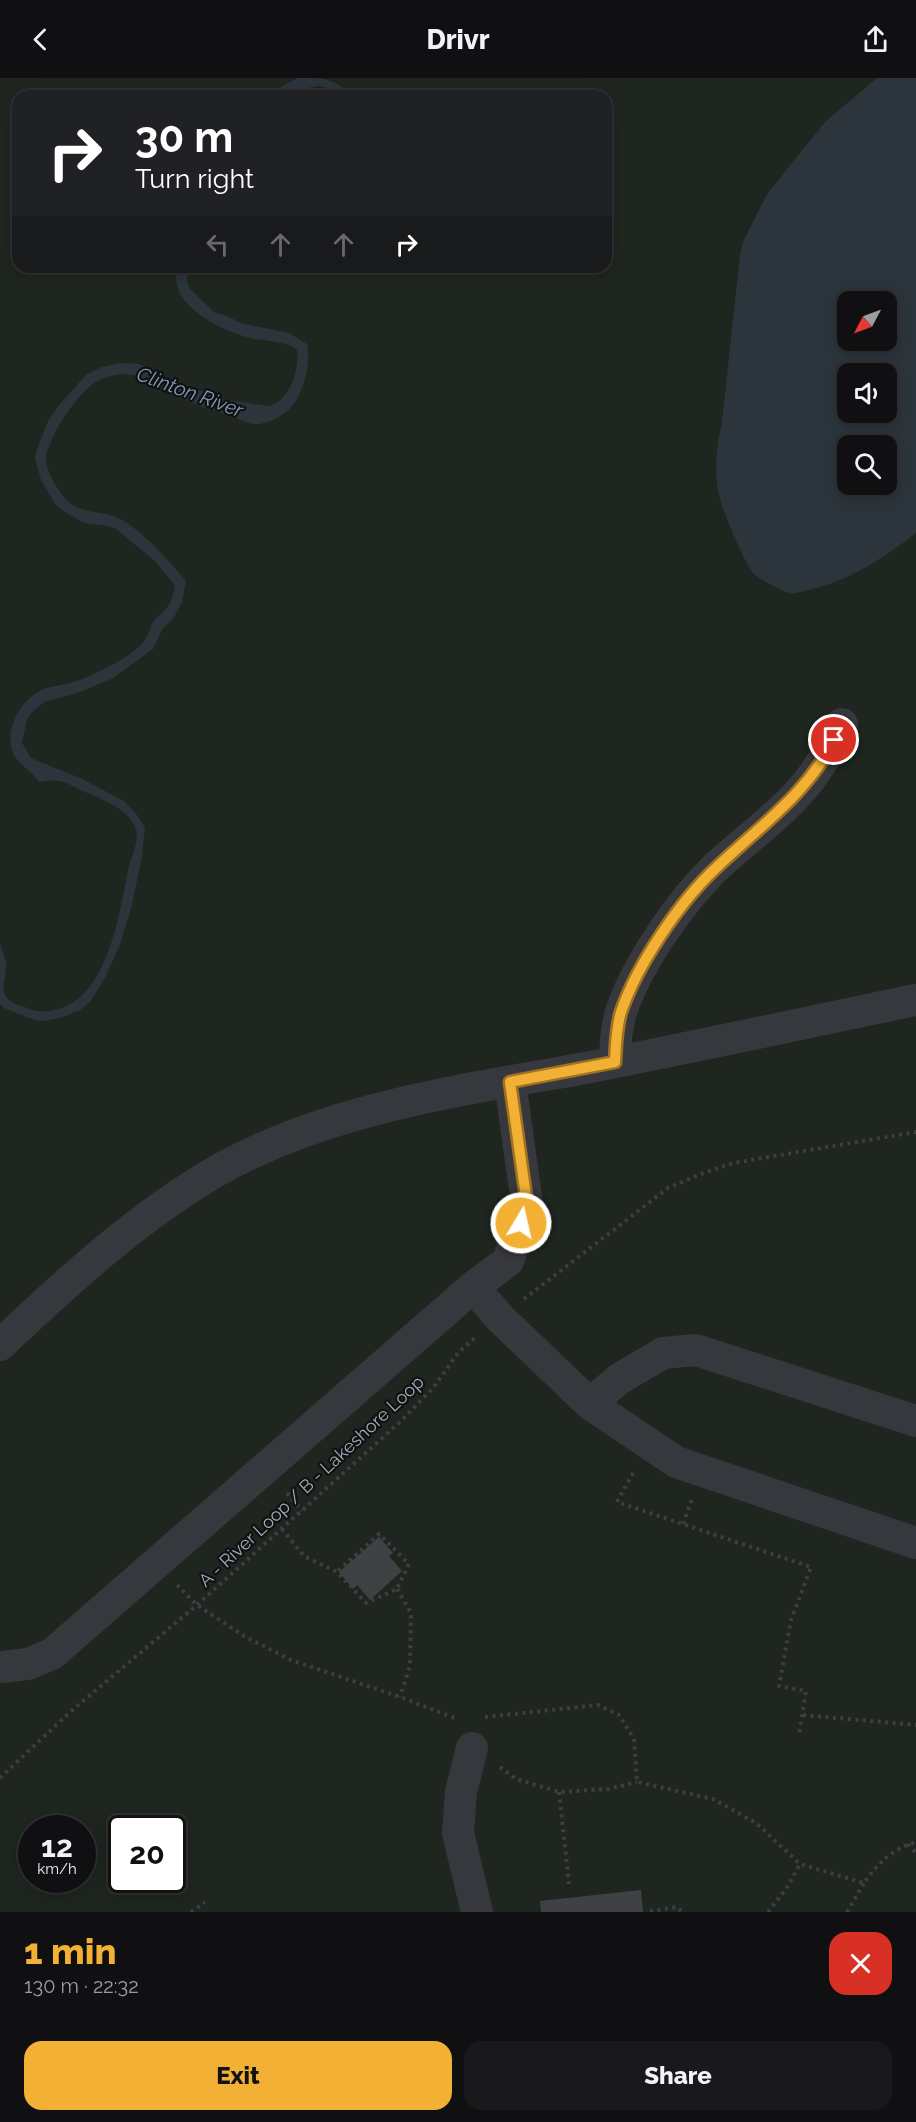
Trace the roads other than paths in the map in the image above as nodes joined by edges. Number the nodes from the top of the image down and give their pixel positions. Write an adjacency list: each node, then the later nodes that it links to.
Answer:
1 (842, 724): 3 (lane)
2 (916, 1000): 3 (lane)
3 (615, 1062): 4 (lane)
4 (510, 1082): 5 (lane); 6 (lane)
5 (473, 1287): 7 (lane); 10 (lane)
6 (0, 1345)
7 (590, 1404): 8 (lane); 9 (lane)
8 (916, 1421)
9 (916, 1543)
10 (0, 1667)
11 (471, 1728): 12 (lane)
12 (477, 1912)

